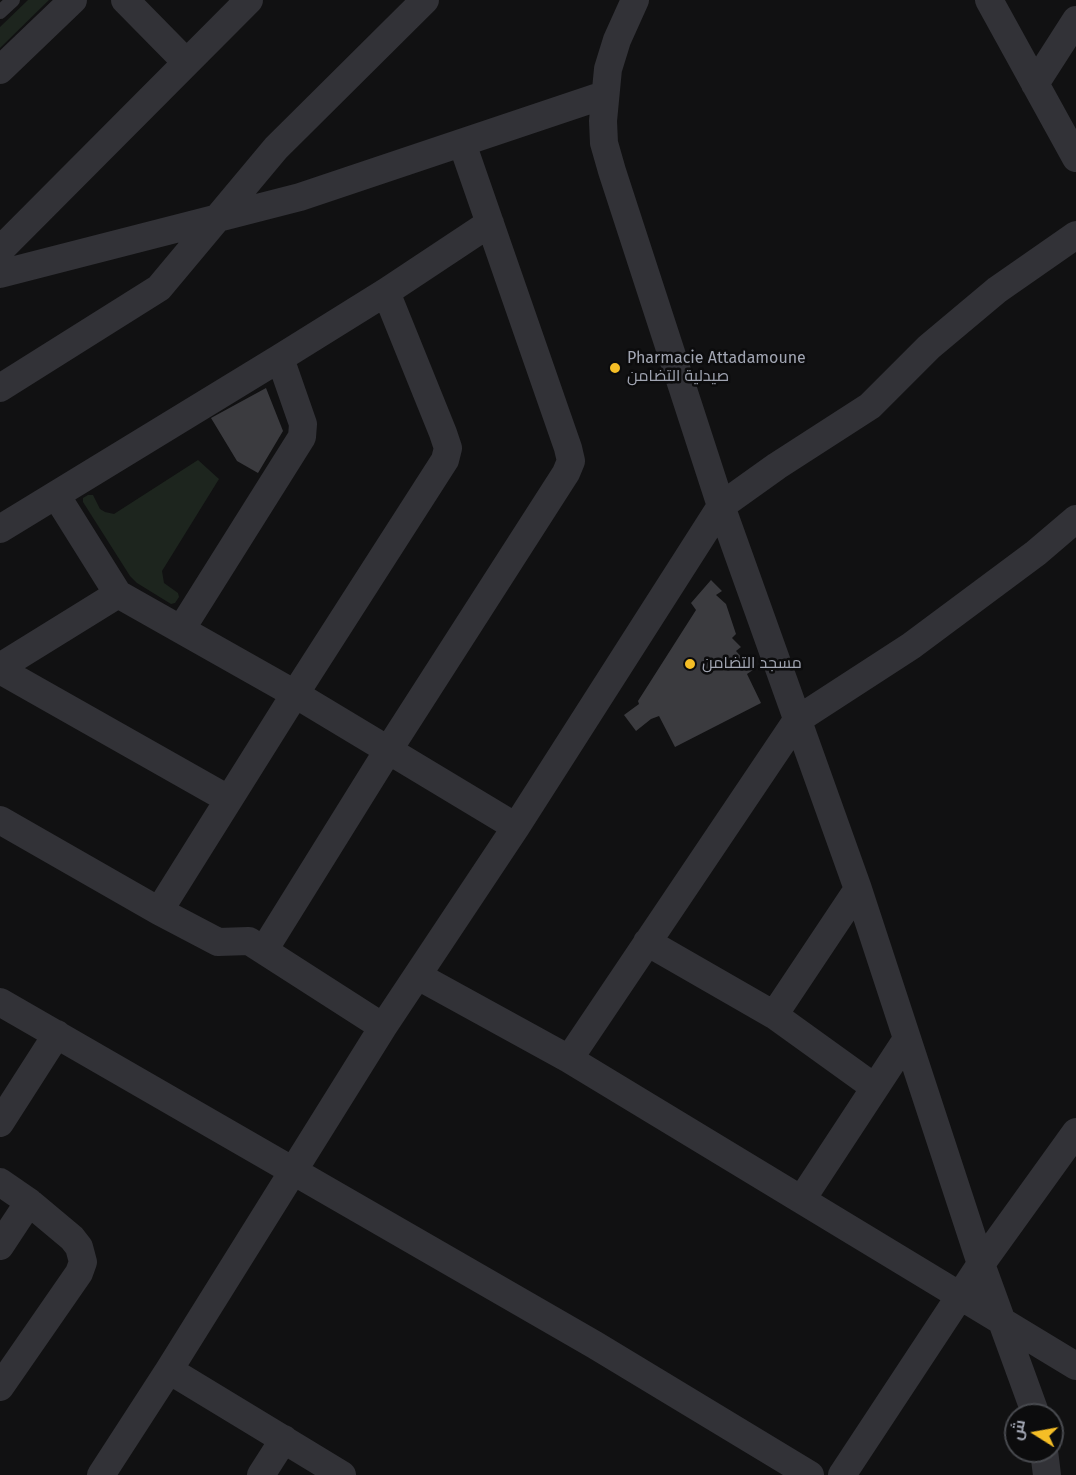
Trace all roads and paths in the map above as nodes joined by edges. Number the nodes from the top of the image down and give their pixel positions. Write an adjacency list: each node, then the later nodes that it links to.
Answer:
1 (13, 0): 8 (lane)
2 (73, 0): 11 (street)
3 (125, 0): 10 (street)
4 (249, 0): 10 (street)
5 (425, 0): 16 (street)
6 (635, 0): 13 (street)
7 (989, 0): 12 (street)
8 (0, 12)
9 (1076, 20): 12 (street)
10 (186, 62): 19 (street)
11 (0, 70)
12 (1035, 84): 15 (street)
13 (604, 95): 14 (street); 25 (street)
14 (462, 143): 16 (street); 17 (street)
15 (1076, 158)
16 (218, 217): 20 (street); 23 (street)
17 (490, 223): 21 (street); 33 (street)
18 (1076, 235): 25 (street)
19 (0, 250)
20 (0, 274)
21 (386, 292): 22 (street); 31 (street)
22 (280, 358): 24 (street); 29 (street)
23 (0, 388)
24 (56, 495): 27 (street); 28 (street)
25 (721, 506): 32 (street); 36 (street)
26 (1076, 519): 32 (street)
27 (0, 529)
28 (118, 594): 29 (street); 30 (street)
29 (182, 628): 31 (street)
30 (0, 668): 34 (street)
31 (295, 694): 33 (street); 34 (street)
32 (797, 720): 37 (street); 39 (street)
33 (389, 749): 36 (street); 40 (street)
34 (228, 799): 38 (street)
35 (0, 820): 38 (street)
36 (516, 827): 41 (street)
37 (858, 889): 43 (street); 46 (street)
38 (159, 911): 40 (street)
39 (647, 942): 43 (street); 47 (street)
40 (264, 950): 44 (street)
41 (418, 976): 44 (street); 47 (street)
42 (0, 1002): 45 (street)
43 (774, 1015): 48 (street)
44 (383, 1027): 51 (street)
45 (57, 1034): 49 (street); 51 (street)
46 (907, 1039): 48 (street); 56 (street)
47 (570, 1059): 53 (street)
48 (874, 1086): 53 (street)
49 (0, 1123)
50 (1076, 1132): 56 (street)
51 (293, 1172): 60 (street); 67 (street)
52 (0, 1182): 54 (street)
53 (802, 1199): 57 (street)
54 (29, 1202): 55 (street); 61 (street)
55 (0, 1246)
56 (981, 1264): 57 (street); 58 (street)
57 (962, 1296): 58 (street); 68 (street)
58 (1003, 1323): 59 (street); 62 (street)
59 (1076, 1366)
60 (169, 1370): 63 (street); 64 (street)
61 (0, 1387)
62 (1032, 1403)
63 (284, 1439): 65 (street); 66 (street)
64 (101, 1475)
65 (261, 1475)
66 (342, 1475)
67 (810, 1475)
68 (842, 1475)

